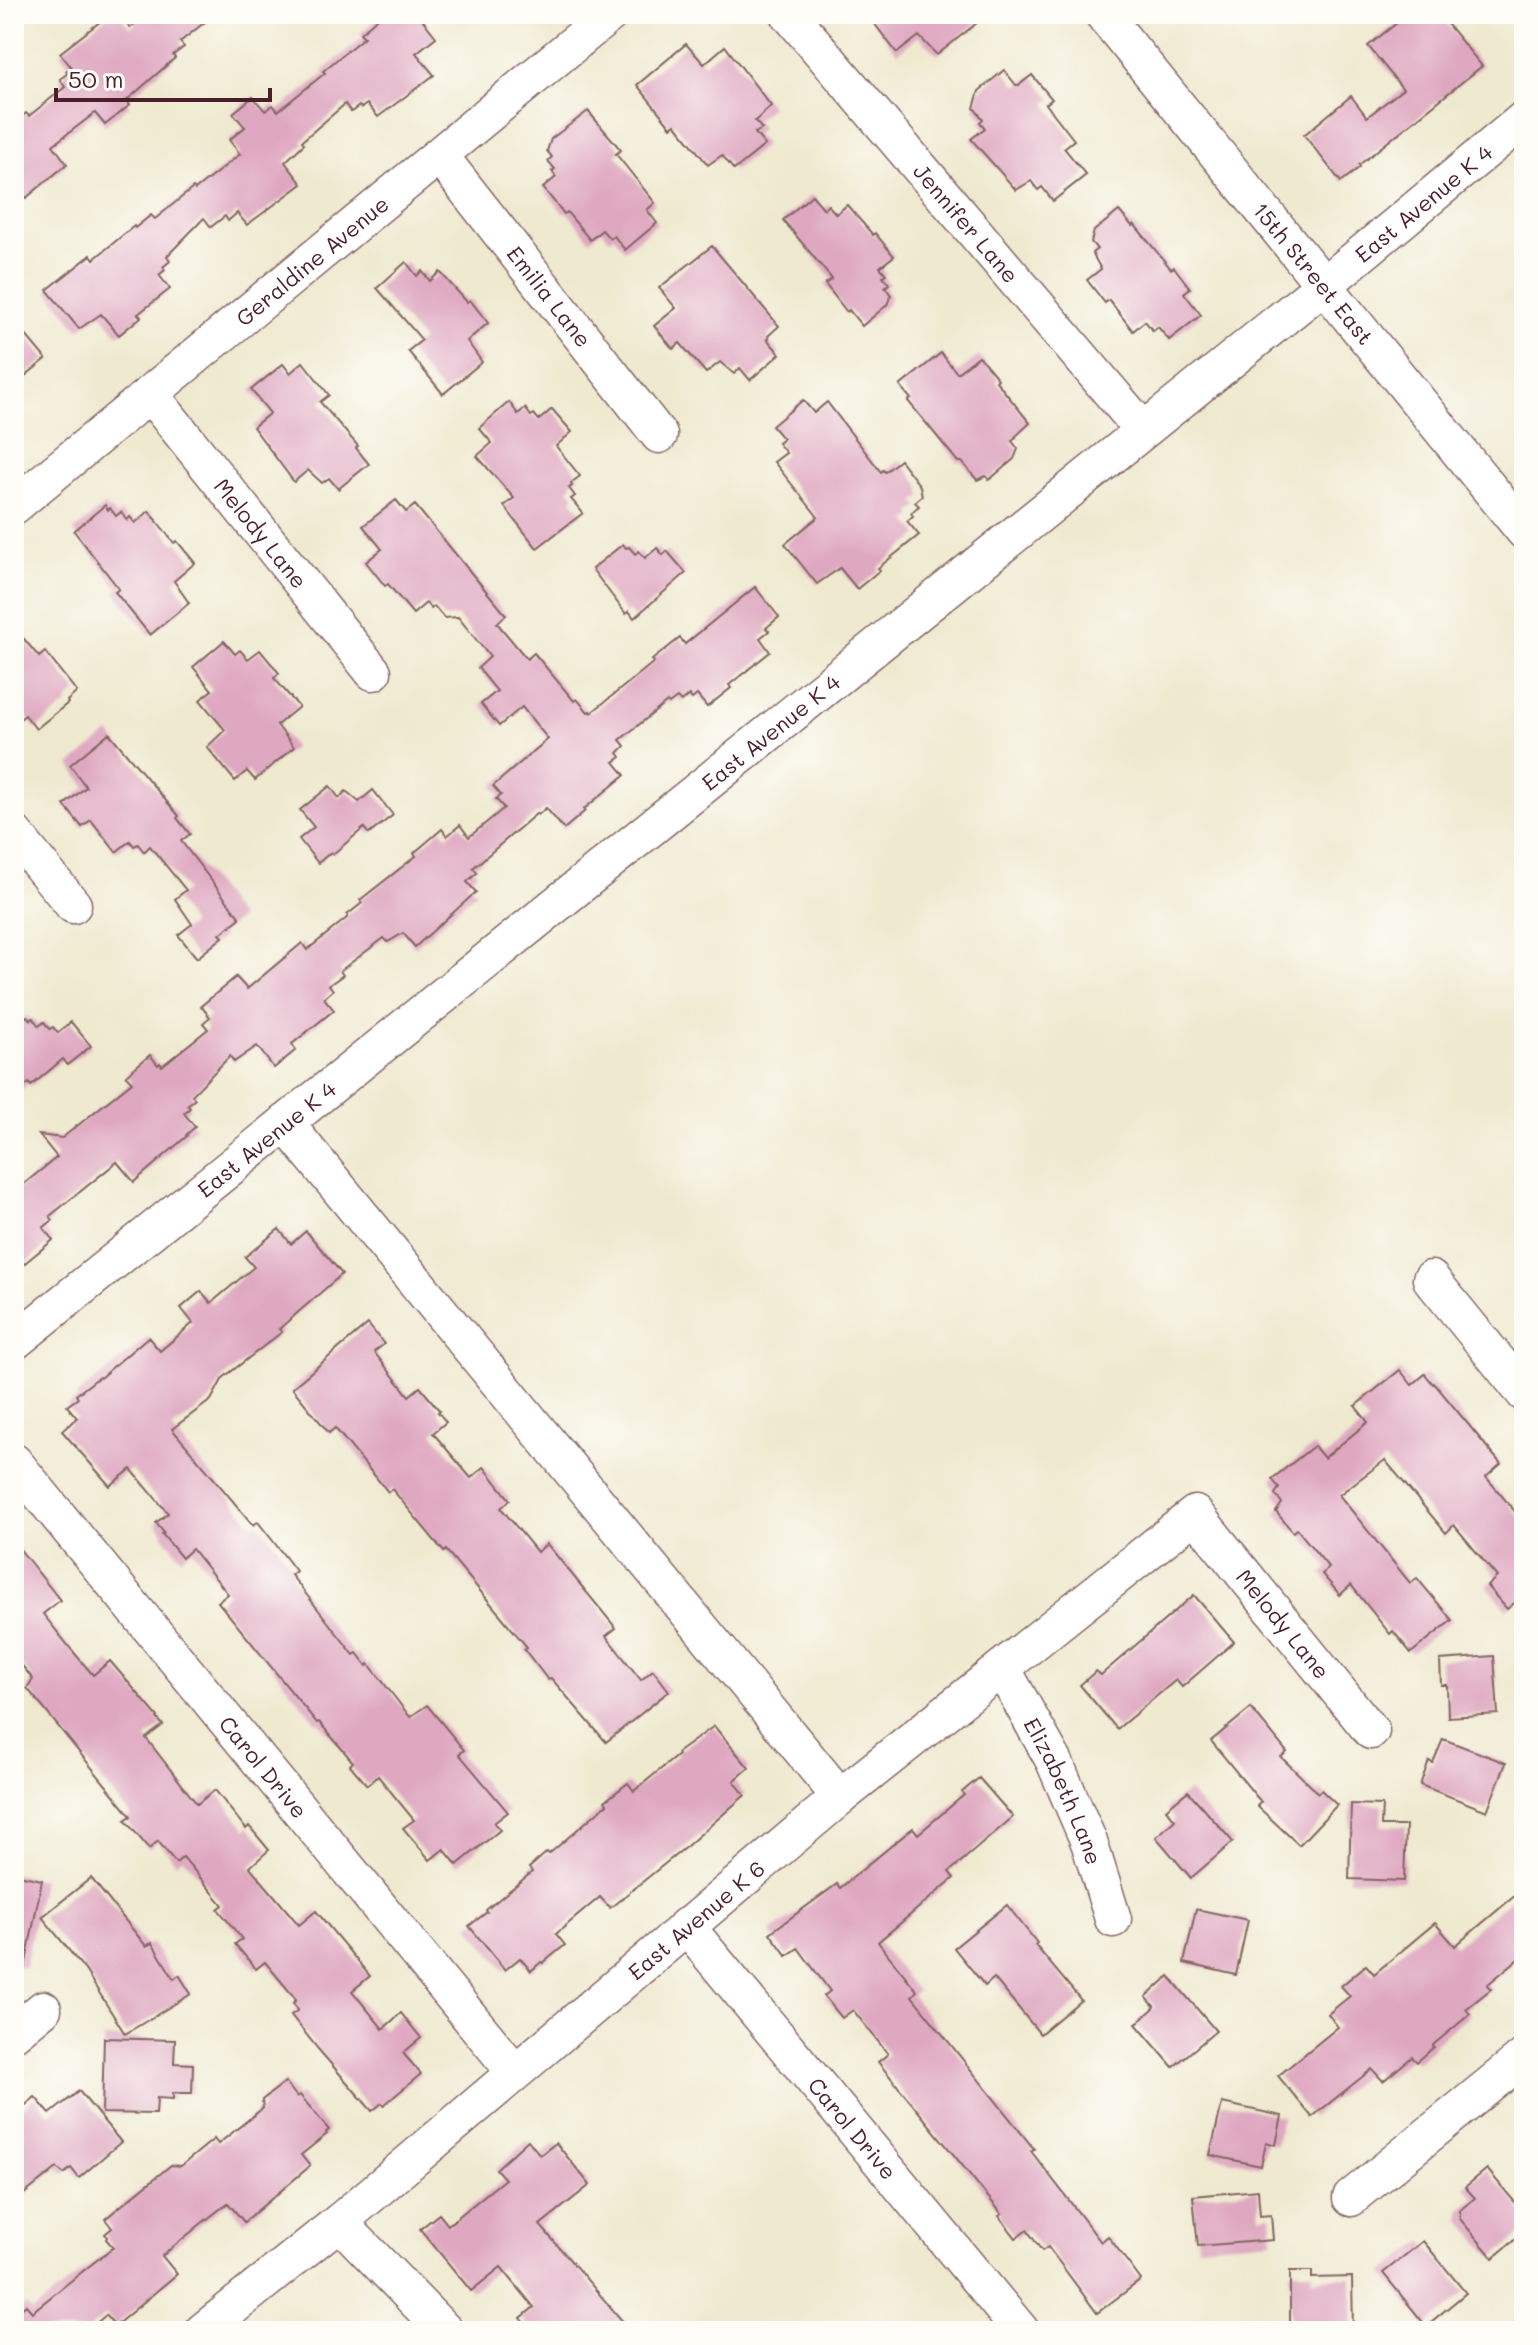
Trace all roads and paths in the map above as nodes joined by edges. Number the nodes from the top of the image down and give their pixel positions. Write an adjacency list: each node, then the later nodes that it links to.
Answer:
1 (610, 14): 5 (street, Geraldine Avenue)
2 (789, 14): 8 (street, Jennifer Lane)
3 (1103, 14): 6 (street, 15th Street East)
4 (1524, 119): 6 (street, East Avenue K 4)
5 (440, 156): 7 (street, Geraldine Avenue); 9 (street, Emilia Lane)
6 (1324, 285): 8 (street, East Avenue K 4); 11 (street, 15th Street East)
7 (150, 394): 10 (street, Geraldine Avenue); 12 (street, Melody Lane)
8 (1143, 430): 15 (street, East Avenue K 4)
9 (659, 435)
10 (14, 506)
11 (1524, 531)
12 (373, 672)
13 (14, 833): 14 (street)
14 (73, 905)
15 (285, 1123): 17 (street, East Avenue K 4); 23 (street)
16 (1431, 1279): 18 (street)
17 (14, 1342)
18 (1524, 1393)
19 (14, 1462): 29 (street, Carol Drive)
20 (1195, 1514): 21 (street, East Avenue K 6); 22 (street, Melody Lane)
21 (1002, 1668): 23 (street, East Avenue K 6); 24 (street, Elizabeth Lane)
22 (1371, 1731)
23 (840, 1797): 25 (street, East Avenue K 6)
24 (1113, 1919)
25 (686, 1926): 29 (street, East Avenue K 6); 34 (street, Carol Drive)
26 (43, 2009): 27 (street)
27 (14, 2033)
28 (1524, 2057): 30 (street)
29 (514, 2071): 31 (street, East Avenue K 6)
30 (1351, 2198)
31 (339, 2222): 32 (street, East Avenue K 6); 33 (street)
32 (203, 2331)
33 (445, 2331)
34 (1021, 2331)

